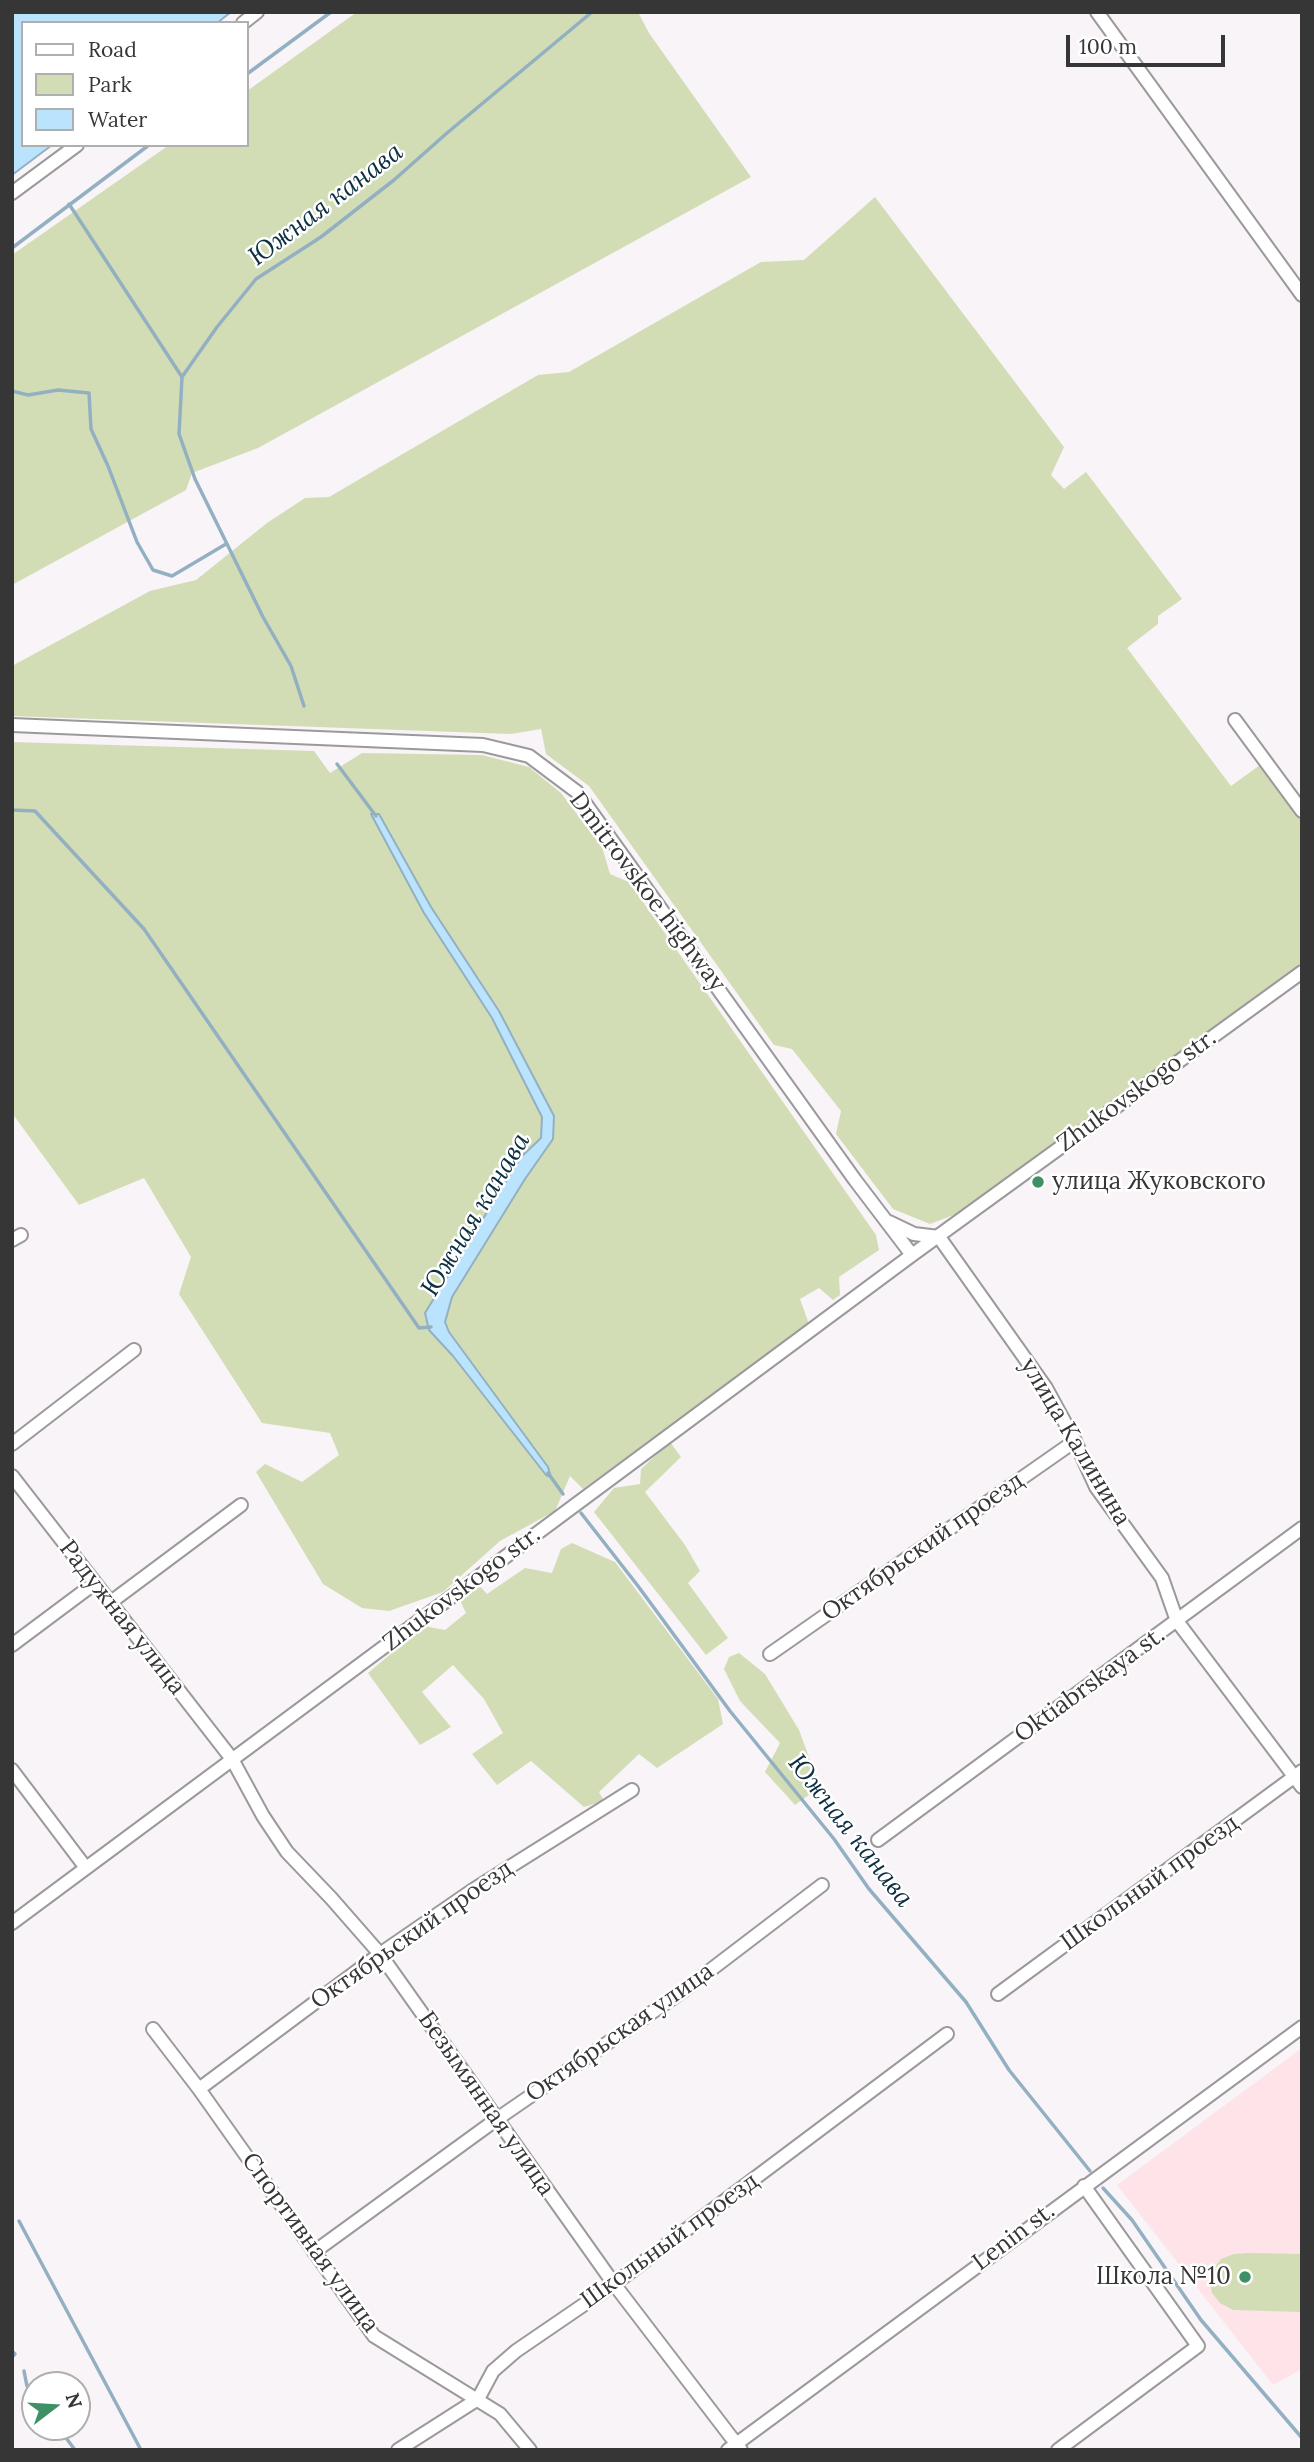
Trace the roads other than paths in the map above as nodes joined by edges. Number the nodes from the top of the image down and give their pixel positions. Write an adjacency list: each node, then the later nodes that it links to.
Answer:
1 (1097, 12): 4 (street)
2 (73, 147): 3 (street)
3 (12, 193)
4 (1302, 295)
5 (1235, 720): 7 (street)
6 (12, 725): 9 (street, Dmitrovskoe highway)
7 (1302, 811)
8 (1302, 972): 10 (street, Zhukovskogo str.)
9 (885, 1220): 10 (street); 11 (street, Dmitrovskoe highway)
10 (939, 1237): 11 (street); 13 (street, улица Калинина)
11 (912, 1255): 23 (street, Zhukovskogo str.)
12 (134, 1350): 14 (street)
13 (1075, 1441): 20 (street, улица Калинина); 22 (street, Октябрьский проезд)
14 (12, 1444)
15 (12, 1476): 18 (street, Радужная улица)
16 (241, 1505): 19 (street)
17 (1302, 1528): 20 (street, Oktiabrskaya st.)
18 (95, 1583): 19 (street, Радужная улица); 21 (street)
19 (111, 1602): 23 (street, Радужная улица)
20 (1177, 1621): 25 (street, улица Калинина); 27 (street, Oktiabrskaya st.)
21 (12, 1645)
22 (770, 1654)
23 (232, 1759): 28 (street, Zhukovskogo str.); 31 (street, Безымянная улица)
24 (12, 1770): 28 (street)
25 (1299, 1778): 32 (street, Школьный проезд)
26 (632, 1790): 31 (street, Октябрьский проезд)
27 (878, 1840)
28 (86, 1868): 30 (street, Zhukovskogo str.)
29 (822, 1885): 37 (street, Октябрьская улица)
30 (12, 1923)
31 (380, 1954): 36 (street, Октябрьский проезд); 37 (street, Безымянная улица)
32 (998, 1994)
33 (1302, 2027): 38 (street, Lenin st.)
34 (153, 2029): 36 (street, Спортивная улица)
35 (947, 2034): 40 (street, Школьный проезд)
36 (199, 2089): 39 (street, Спортивная улица)
37 (497, 2119): 39 (street, Октябрьская улица); 40 (street, Безымянная улица)
38 (1084, 2186): 42 (street, Lenin st.); 45 (street)
39 (314, 2252): 41 (street, Спортивная улица)
40 (614, 2284): 41 (street, Школьный проезд); 42 (street, Безымянная улица)
41 (478, 2399): 43 (street, Школьный проезд); 44 (street, Спортивная улица)
42 (735, 2448)
43 (398, 2450)
44 (530, 2450)
45 (1058, 2450)

